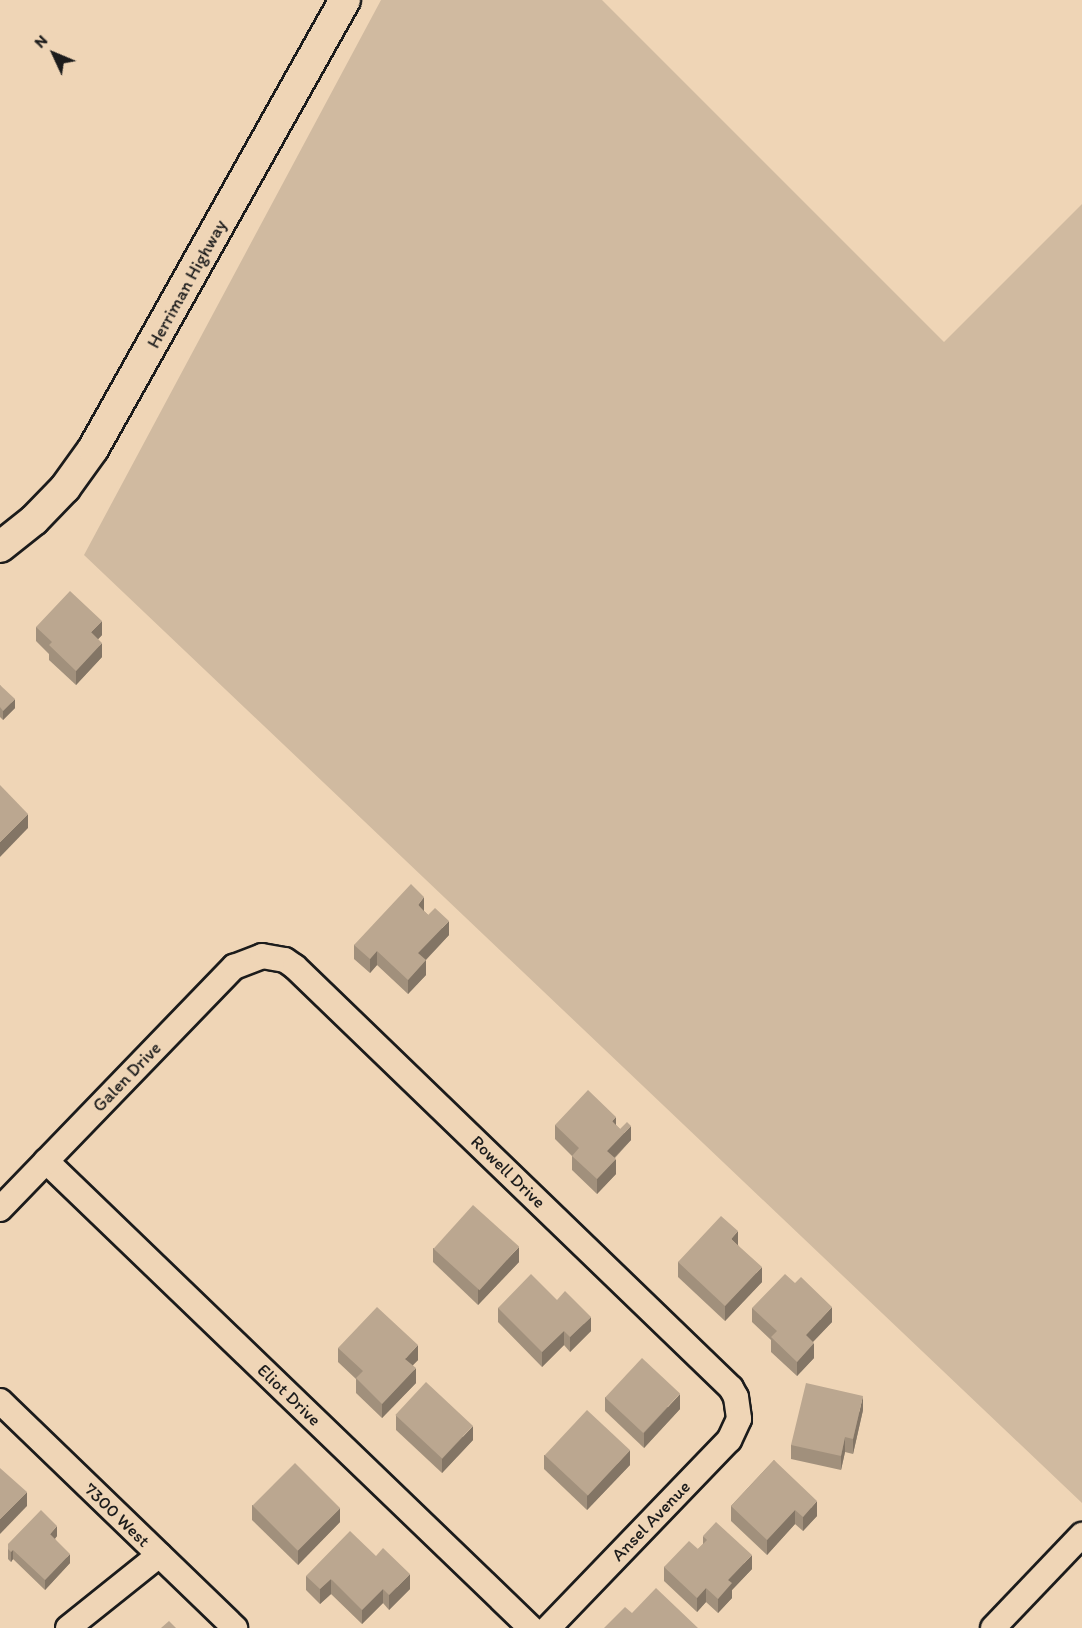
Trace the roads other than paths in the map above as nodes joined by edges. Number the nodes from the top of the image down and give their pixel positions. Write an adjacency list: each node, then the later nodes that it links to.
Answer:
1 (345, 0): 2 (main road, Herriman Highway)
2 (0, 547)
3 (262, 956): 4 (street, Galen Drive); 7 (street, Rowell Drive)
4 (46, 1161): 5 (street, Galen Drive); 12 (street, Eliot Drive)
5 (0, 1209)
6 (0, 1401): 9 (street, 7300 West)
7 (739, 1407): 13 (street, Ansel Avenue)
8 (1082, 1536): 14 (street)
9 (159, 1555): 10 (street); 11 (street, 7300 West)
10 (68, 1628)
11 (235, 1628)
12 (531, 1628)
13 (548, 1628)
14 (993, 1628)

